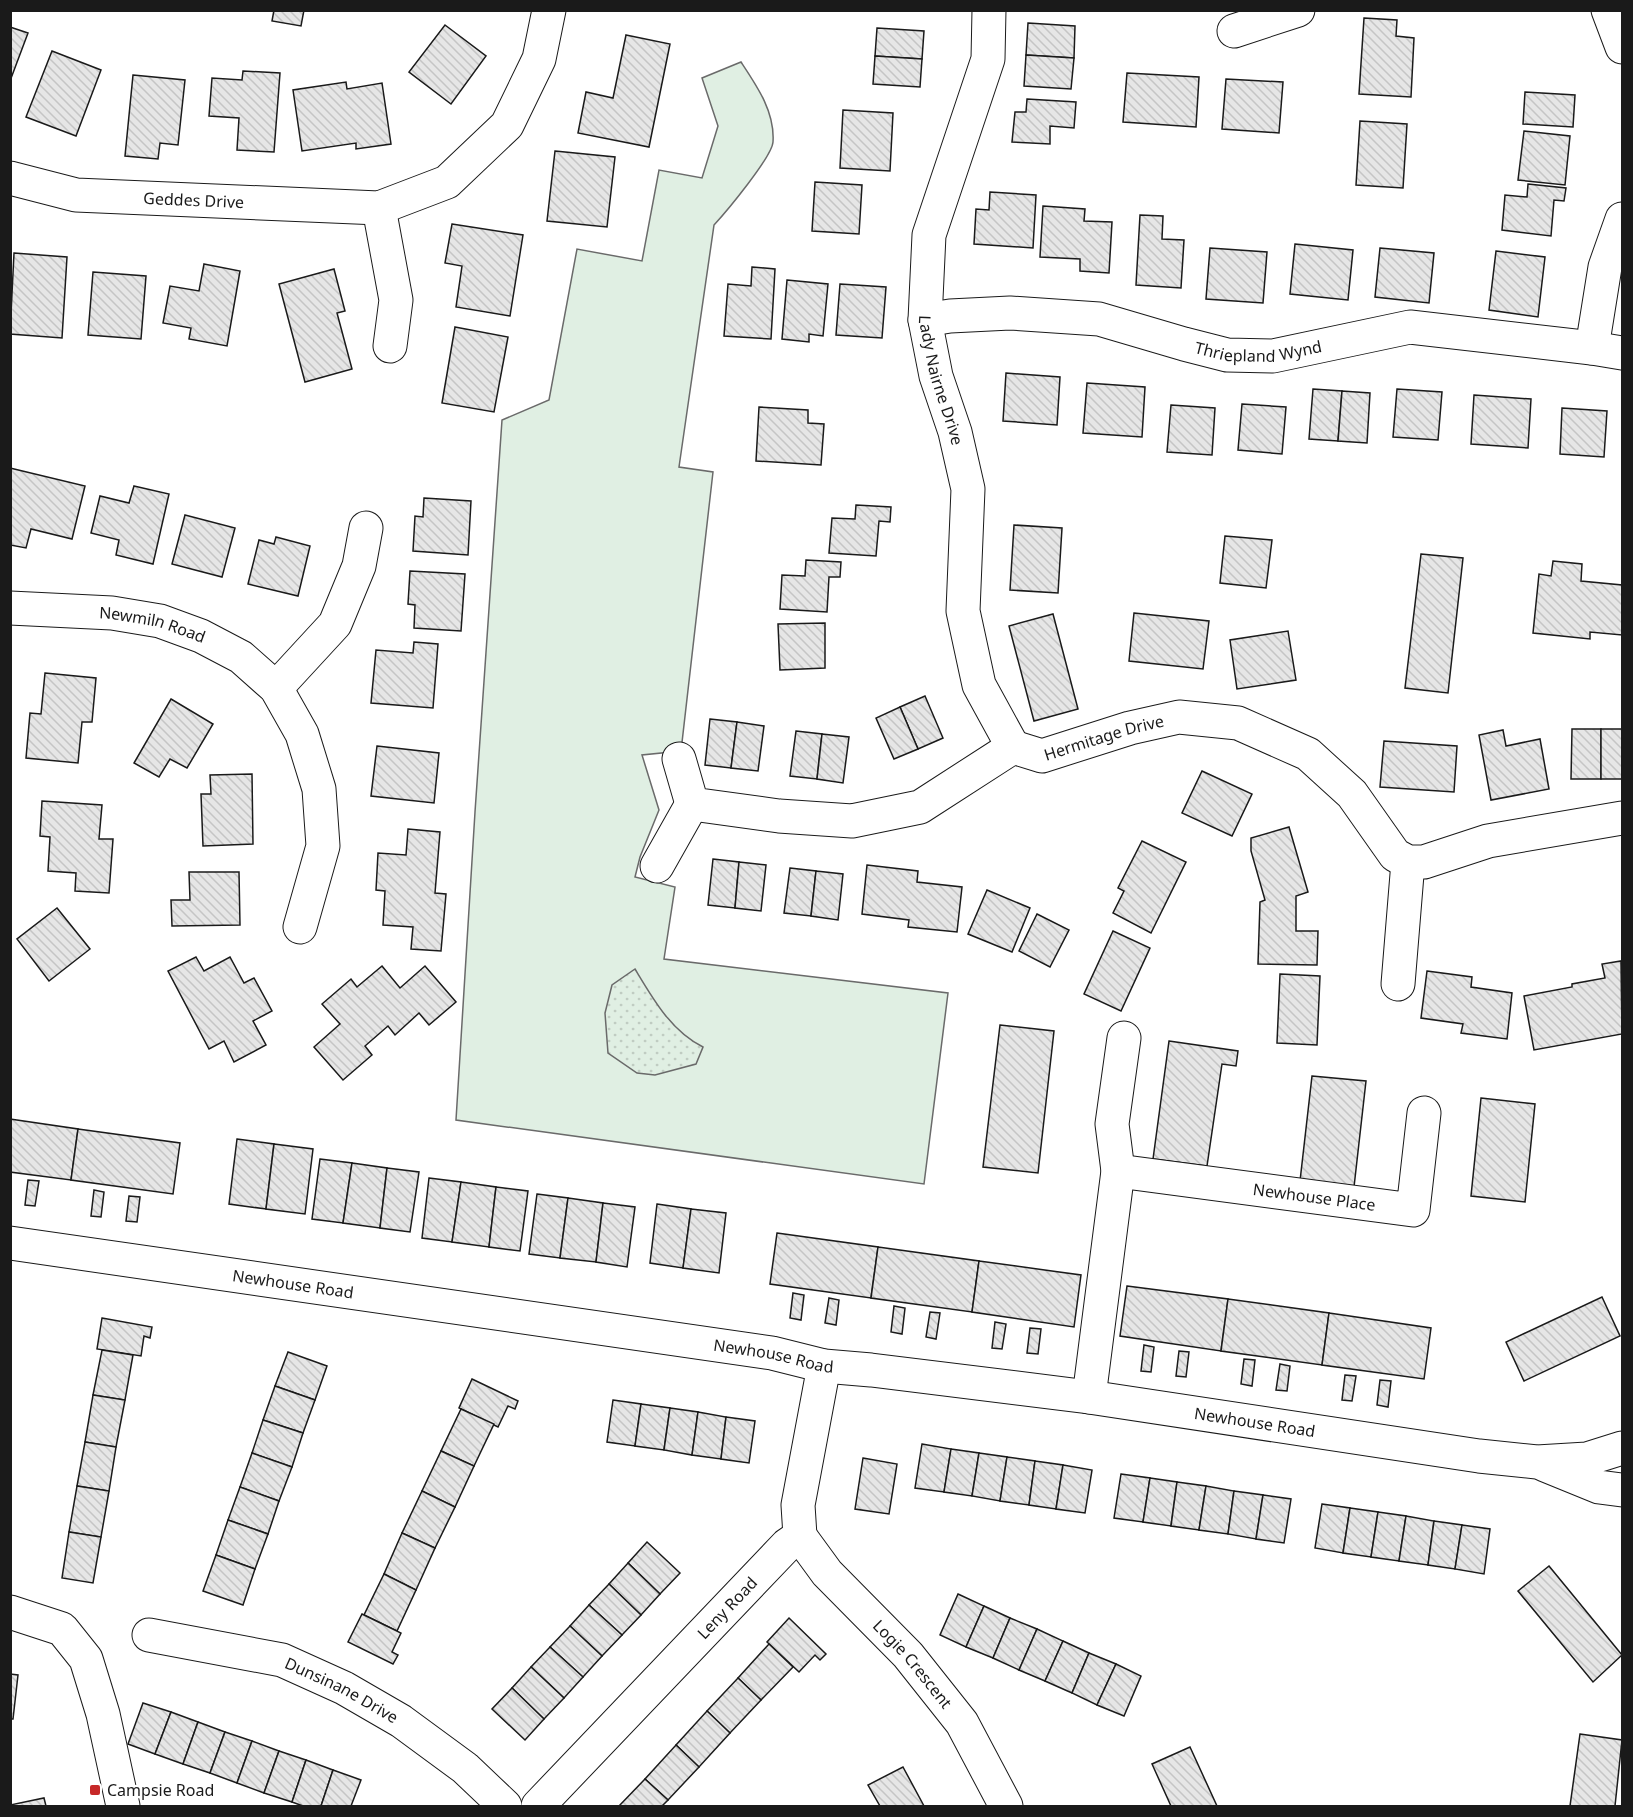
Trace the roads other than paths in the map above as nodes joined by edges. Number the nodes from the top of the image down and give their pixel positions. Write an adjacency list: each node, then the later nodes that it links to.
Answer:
1 (549, 10): 8 (street, Geddes Drive)
2 (989, 10): 10 (street, Lady Nairne Drive)
3 (1298, 10): 5 (street)
4 (1608, 10): 6 (street)
5 (1234, 31)
6 (1623, 47)
7 (10, 178): 8 (street, Geddes Drive)
8 (379, 208): 11 (street)
9 (1623, 219): 12 (street, Thriepland Wynd)
10 (925, 320): 12 (street, Thriepland Wynd); 16 (street, Lady Nairne Drive)
11 (390, 346)
12 (1607, 350)
13 (366, 528): 15 (street)
14 (10, 608): 15 (street, Newmiln Road)
15 (276, 688): 22 (street, Newmiln Road)
16 (1013, 747): 18 (street); 20 (street, Hermitage Drive)
17 (679, 759): 18 (street)
18 (692, 804): 21 (street)
19 (1623, 818): 20 (street)
20 (1408, 862): 23 (street)
21 (657, 866)
22 (300, 927)
23 (1398, 984)
24 (1124, 1038): 26 (street)
25 (1424, 1113): 26 (street, Newhouse Place)
26 (1118, 1171): 29 (street)
27 (10, 1243): 28 (street, Newhouse Road)
28 (824, 1366): 29 (street, Newhouse Road); 33 (street)
29 (1089, 1397): 31 (street, Newhouse Road)
30 (1623, 1448): 31 (street, Newhouse Road)
31 (1537, 1462): 32 (street, Newhouse Road)
32 (1623, 1490)
33 (800, 1536): 38 (street, Leny Road); 39 (street, Logie Crescent)
34 (10, 1612): 36 (street)
35 (149, 1635): 37 (street, Dunsinane Drive)
36 (123, 1806)
37 (505, 1806)
38 (538, 1806)
39 (1006, 1806)

